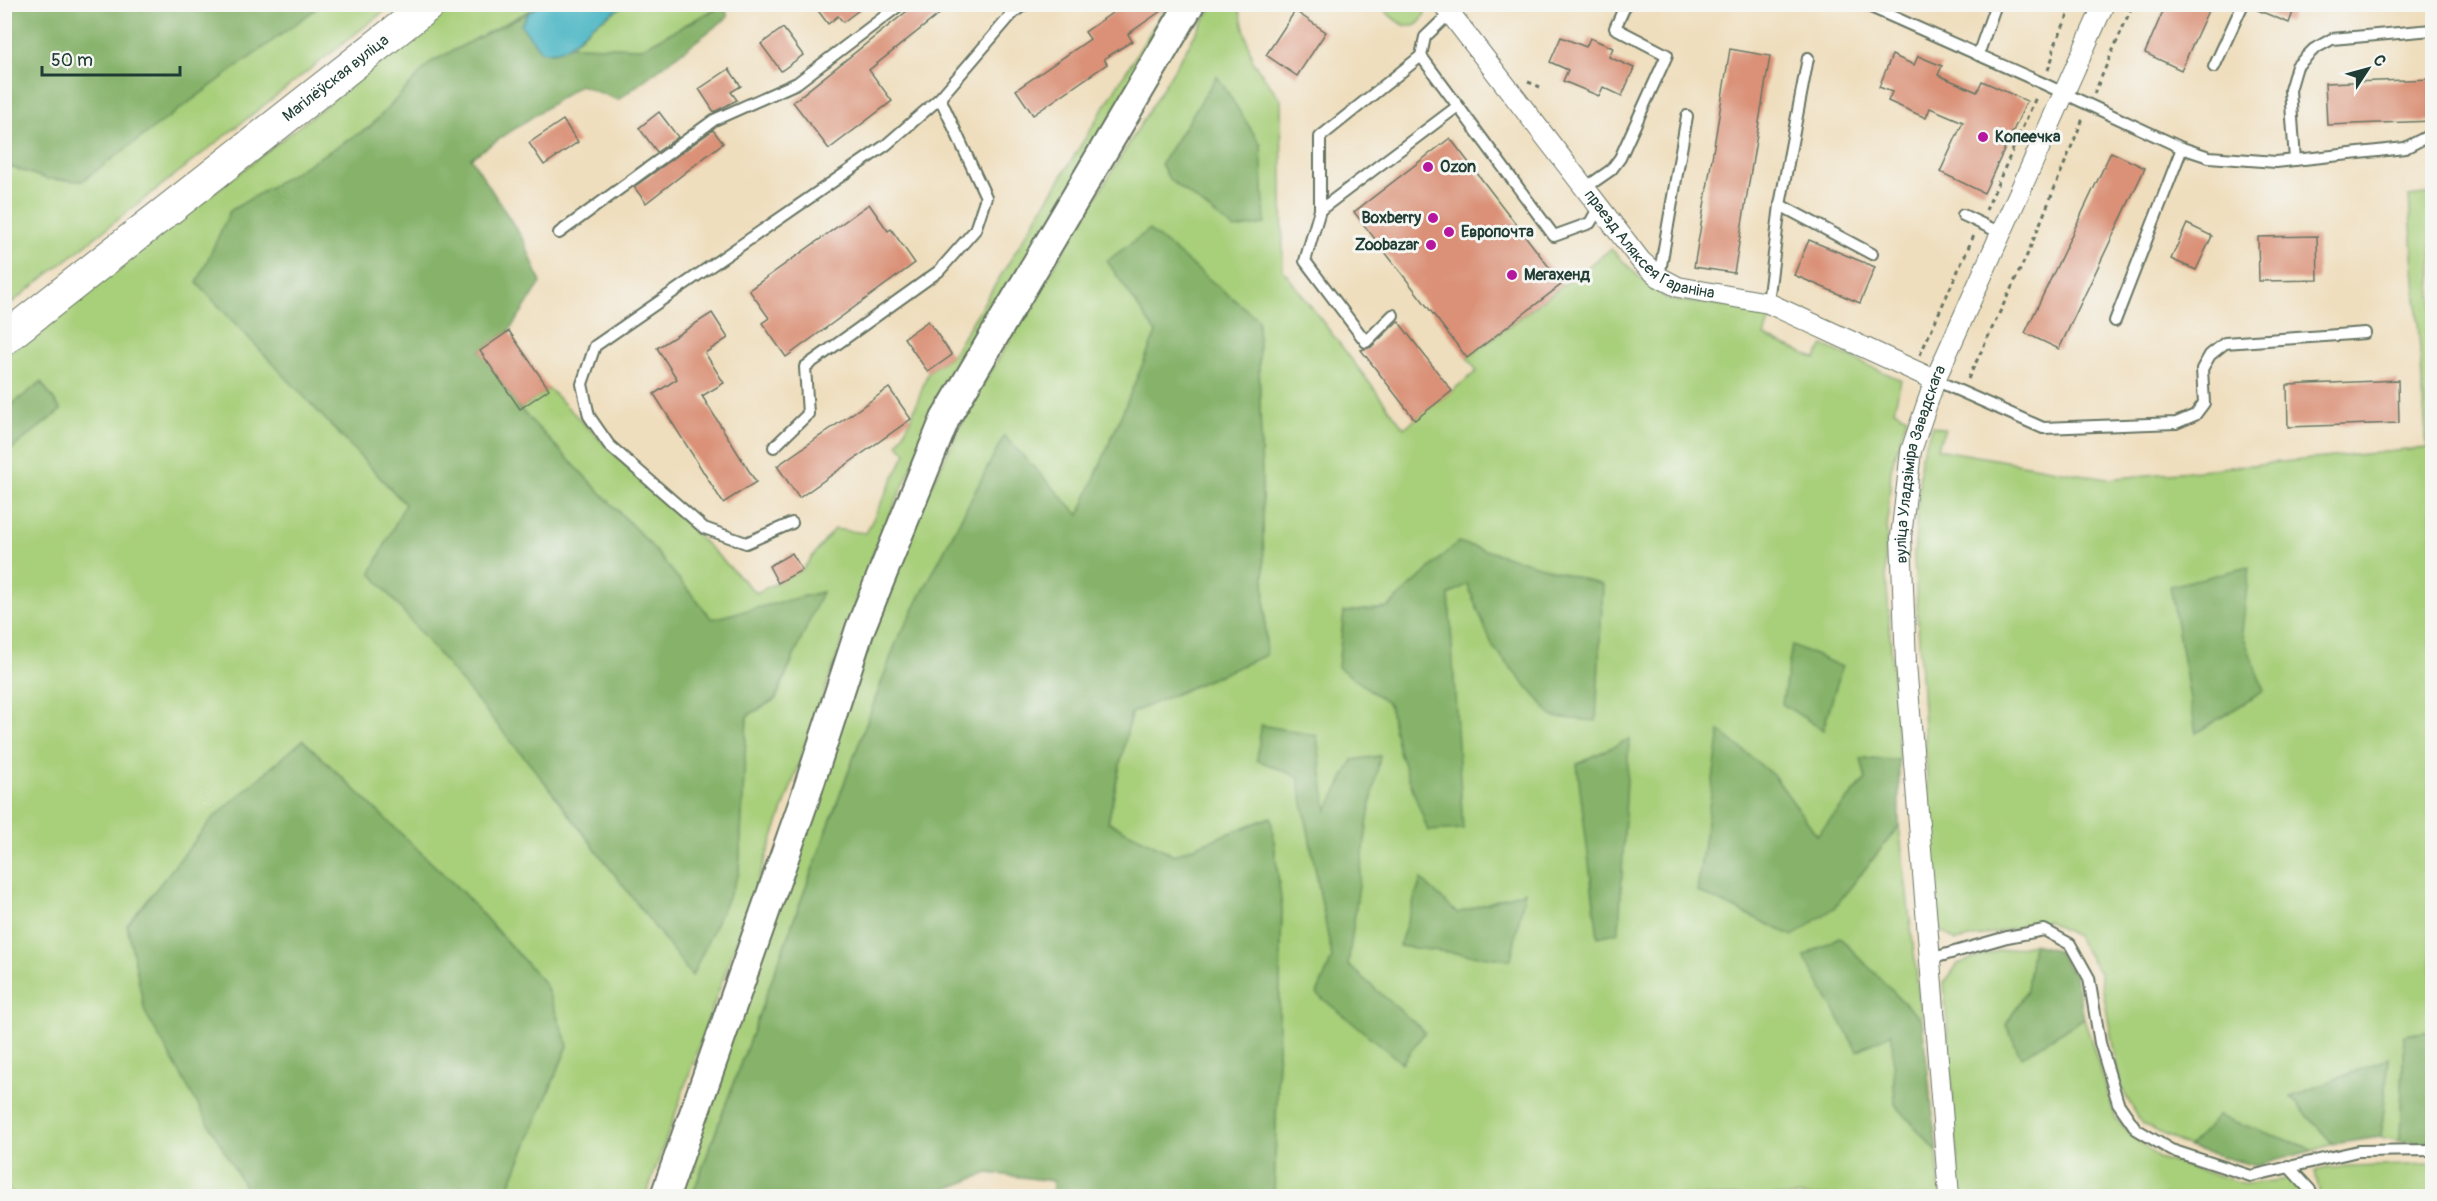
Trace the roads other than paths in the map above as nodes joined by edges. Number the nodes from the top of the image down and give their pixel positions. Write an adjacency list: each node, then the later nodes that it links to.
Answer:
1 (430, 4): 38 (main road, Магілёўская вуліца)
2 (901, 4): 30 (lane)
3 (1005, 4): 12 (lane)
4 (1024, 4): 12 (lane)
5 (1191, 4): 45 (street)
6 (1626, 4): 25 (lane)
7 (1864, 4): 14 (lane)
8 (1996, 4): 14 (lane)
9 (2104, 4): 18 (street, вуліца Уладзіміра Завадскага)
10 (2243, 4): 17 (lane)
11 (1447, 9): 15 (lane); 25 (street, праезд Аляксея Гараніна)
12 (1012, 14): 19 (lane)
13 (2433, 30): 24 (lane)
14 (1978, 55): 18 (lane)
15 (1421, 56): 20 (lane); 28 (lane)
16 (1808, 58): 26 (lane)
17 (2214, 67)
18 (2065, 93): 23 (lane); 31 (street, вуліца Уладзіміра Завадскага)
19 (940, 98): 40 (lane); 41 (lane)
20 (1458, 106): 27 (lane); 28 (lane)
21 (1687, 116): 33 (lane)
22 (2433, 134): 24 (lane)
23 (2182, 148): 24 (lane); 36 (lane)
24 (2295, 160)
25 (1585, 188): 27 (street, праезд Аляксея Гараніна)
26 (1780, 205): 32 (lane); 34 (lane)
27 (1599, 207): 33 (street, праезд Аляксея Гараніна)
28 (1320, 210): 35 (lane)
29 (1964, 215): 31 (lane)
30 (559, 233)
31 (2001, 233): 39 (street, вуліца Уладзіміра Завадскага)
32 (1872, 254)
33 (1659, 277): 34 (street, праезд Аляксея Гараніна)
34 (1768, 303): 39 (street, праезд Аляксея Гараніна)
35 (1394, 315)
36 (2115, 321)
37 (2366, 333): 39 (lane)
38 (4, 339)
39 (1935, 380): 42 (street, вуліца Уладзіміра Завадскага)
40 (774, 447)
41 (792, 523)
42 (1930, 959): 44 (lane); 46 (street, вуліца Уладзіміра Завадскага)
43 (2433, 1150): 44 (lane)
44 (2288, 1166): 47 (lane)
45 (665, 1197)
46 (1949, 1197)
47 (2312, 1197)

